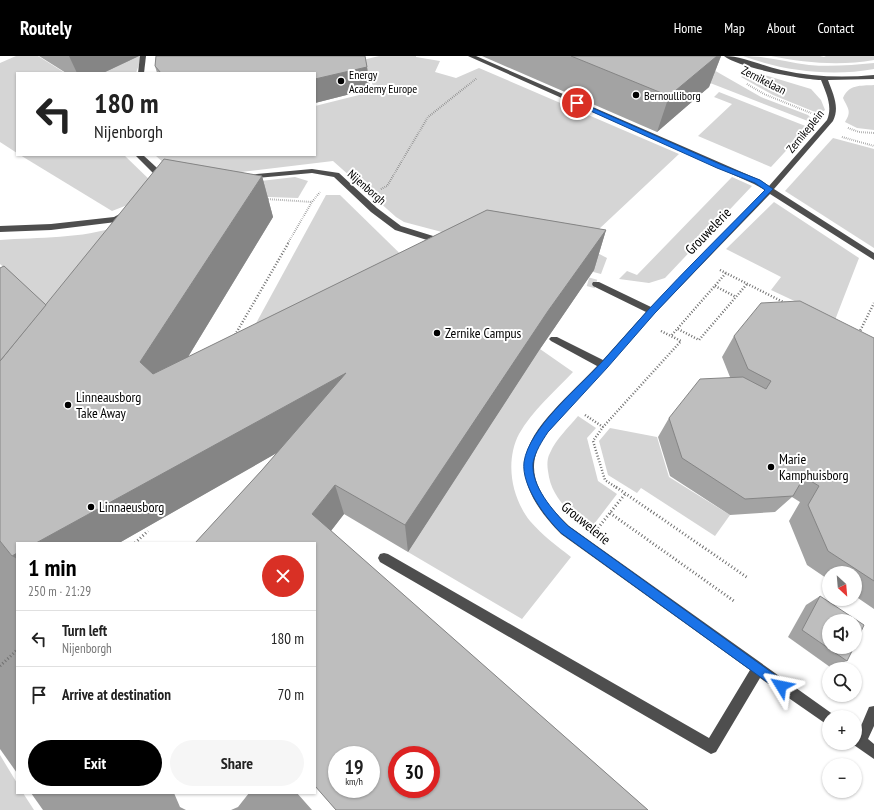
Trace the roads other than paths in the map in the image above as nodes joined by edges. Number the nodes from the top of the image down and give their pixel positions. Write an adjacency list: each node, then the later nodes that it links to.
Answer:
1 (143, 56): 4 (street)
2 (471, 56): 10 (street)
3 (727, 56): 6 (street, Zernikelaan)
4 (141, 72)
5 (874, 76): 6 (street, Zernikelaan)
6 (824, 79): 10 (street, Zernikeplein)
7 (140, 156): 9 (street)
8 (239, 178): 13 (street, Nijenborgh)
9 (172, 188)
10 (770, 189): 14 (street); 16 (street, Grouwelerie)
11 (135, 208): 12 (street)
12 (0, 229)
13 (454, 244)
14 (874, 257)
15 (596, 284): 16 (street)
16 (652, 311): 18 (street, Grouwelerie)
17 (554, 339): 18 (street)
18 (604, 366): 20 (street, Grouwelerie)
19 (384, 558): 20 (street)
20 (757, 670): 22 (street, Grouwelerie)
21 (874, 712): 23 (street)
22 (822, 715)
23 (862, 733)
24 (862, 743): 25 (street)
25 (874, 752)

